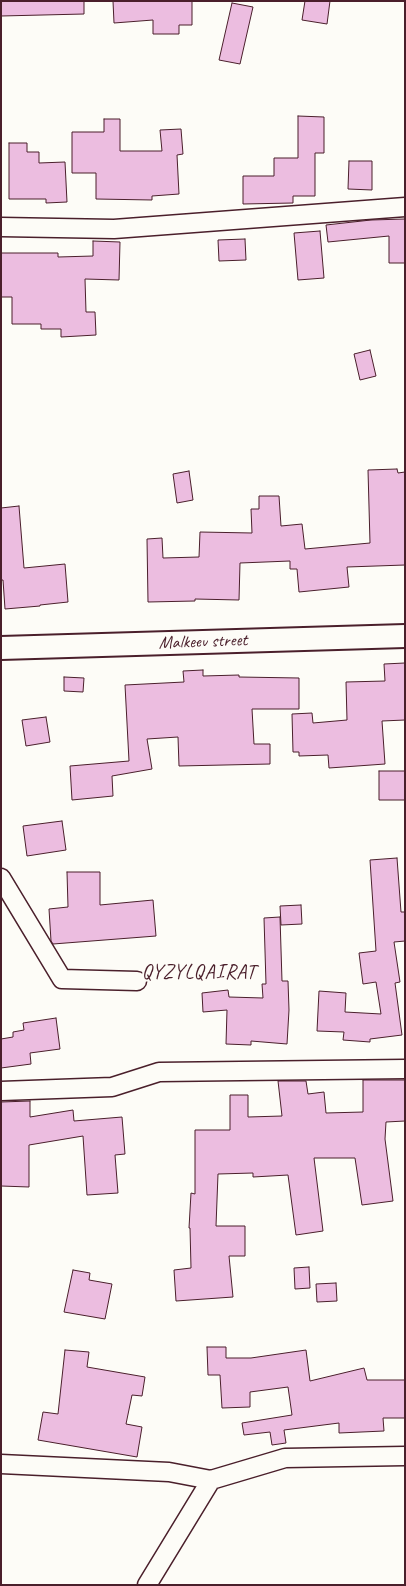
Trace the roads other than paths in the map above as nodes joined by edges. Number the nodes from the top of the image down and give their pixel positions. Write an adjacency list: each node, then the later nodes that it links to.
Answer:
1 (405, 207): 2 (street)
2 (1, 226)
3 (405, 636): 4 (main road, Malkeev street)
4 (1, 648)
5 (1, 878): 6 (street)
6 (137, 981)
7 (405, 1068): 8 (street)
8 (1, 1091)
9 (405, 1456): 11 (street)
10 (1, 1464): 11 (street)
11 (211, 1480): 12 (street)
12 (147, 1585)

